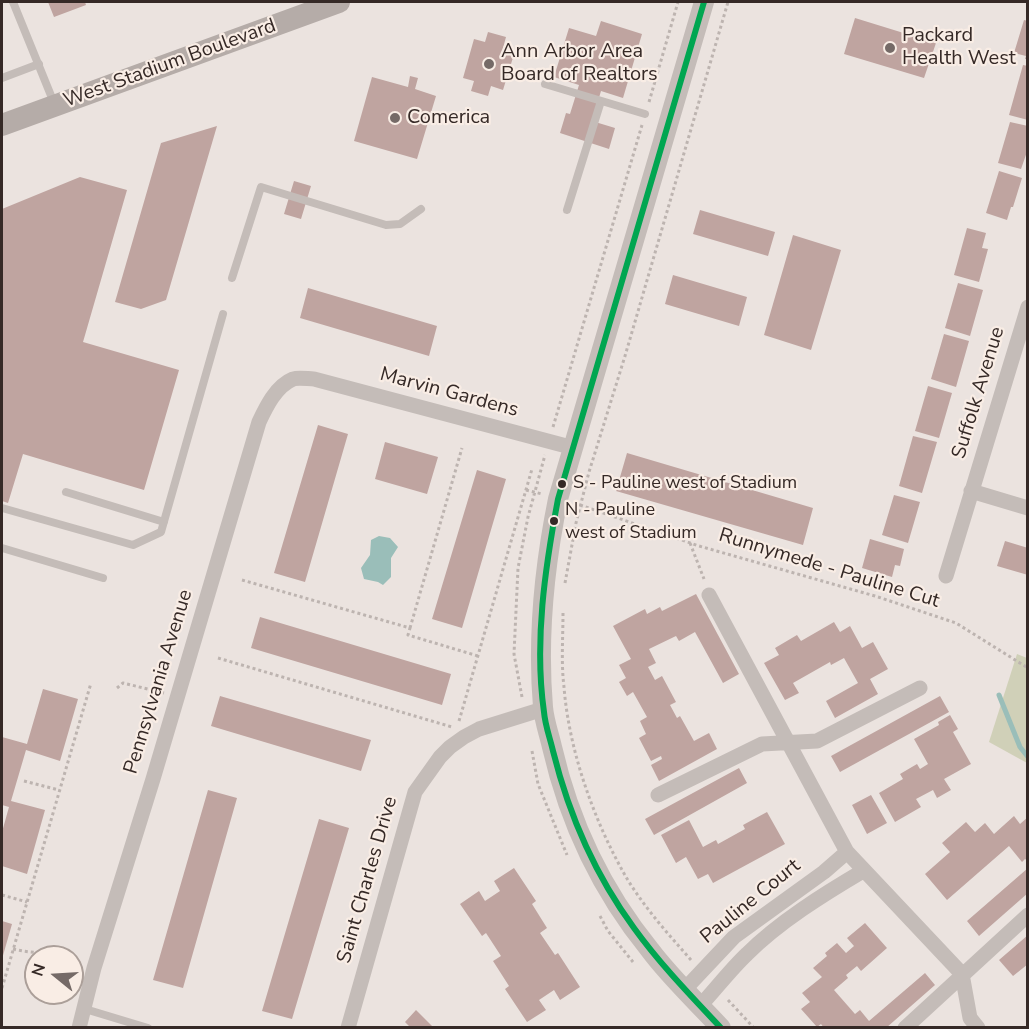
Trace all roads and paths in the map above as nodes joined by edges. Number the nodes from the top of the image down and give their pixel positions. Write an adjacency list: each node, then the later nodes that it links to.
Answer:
1 (13, 2): 6 (lane)
2 (339, 2): 10 (main road, West Stadium Boulevard)
3 (678, 2): 11 (path)
4 (704, 2): 21 (street)
5 (728, 2): 27 (path)
6 (39, 64): 7 (lane); 10 (lane)
7 (2, 78)
8 (545, 84): 9 (lane)
9 (601, 101): 11 (lane); 14 (lane)
10 (55, 106): 12 (main road, West Stadium Boulevard)
11 (645, 114): 19 (path)
12 (2, 125)
13 (422, 209): 15 (lane)
14 (567, 210)
15 (232, 278)
16 (1028, 307): 24 (street, Suffolk Avenue)
17 (223, 314): 30 (lane)
18 (314, 379): 21 (street, Marvin Gardens); 65 (street, Pennsylvania Avenue)
19 (553, 429)
20 (462, 448): 39 (path)
21 (574, 448): 47 (street)
22 (532, 470): 23 (path)
23 (526, 490): 26 (path); 40 (path)
24 (971, 491): 29 (street); 33 (street, Suffolk Avenue)
25 (66, 492): 30 (lane)
26 (535, 492)
27 (580, 505): 31 (path, Runnymede - Pauline Cut); 36 (path)
28 (2, 508): 30 (lane)
29 (1028, 508)
30 (164, 522)
31 (690, 543): 37 (path); 42 (path, Runnymede - Pauline Cut)
32 (2, 548): 34 (lane)
33 (946, 576)
34 (104, 578)
35 (242, 579): 39 (path)
36 (564, 588)
37 (709, 595): 48 (street)
38 (563, 610): 59 (path)
39 (410, 628): 40 (path)
40 (478, 656): 41 (path)
41 (218, 658)
42 (1028, 668)
43 (91, 683): 50 (path)
44 (117, 688): 46 (path)
45 (920, 688): 48 (street)
46 (152, 689)
47 (543, 709): 63 (street); 68 (street, Saint Charles Drive)
48 (790, 743): 51 (street); 52 (street)
49 (24, 781): 50 (path)
50 (59, 790): 55 (path)
51 (658, 795)
52 (847, 852): 53 (street); 59 (street, Pauline Court)
53 (864, 871): 60 (street); 62 (street, Pauline Court)
54 (2, 895): 55 (path)
55 (27, 902): 57 (path)
56 (1028, 915): 60 (street)
57 (13, 949): 58 (path); 61 (path)
58 (24, 952)
59 (701, 971): 63 (street, Pauline Court)
60 (962, 974): 71 (street); 72 (street)
61 (2, 988)
62 (716, 988): 64 (street, Pauline Court); 70 (path)
63 (685, 989): 64 (street)
64 (700, 1006): 69 (street)
65 (85, 1009): 66 (street, Pennsylvania Avenue); 67 (lane)
66 (79, 1028)
67 (148, 1028)
68 (348, 1028)
69 (721, 1028)
70 (754, 1028)
71 (906, 1028)
72 (978, 1028)

